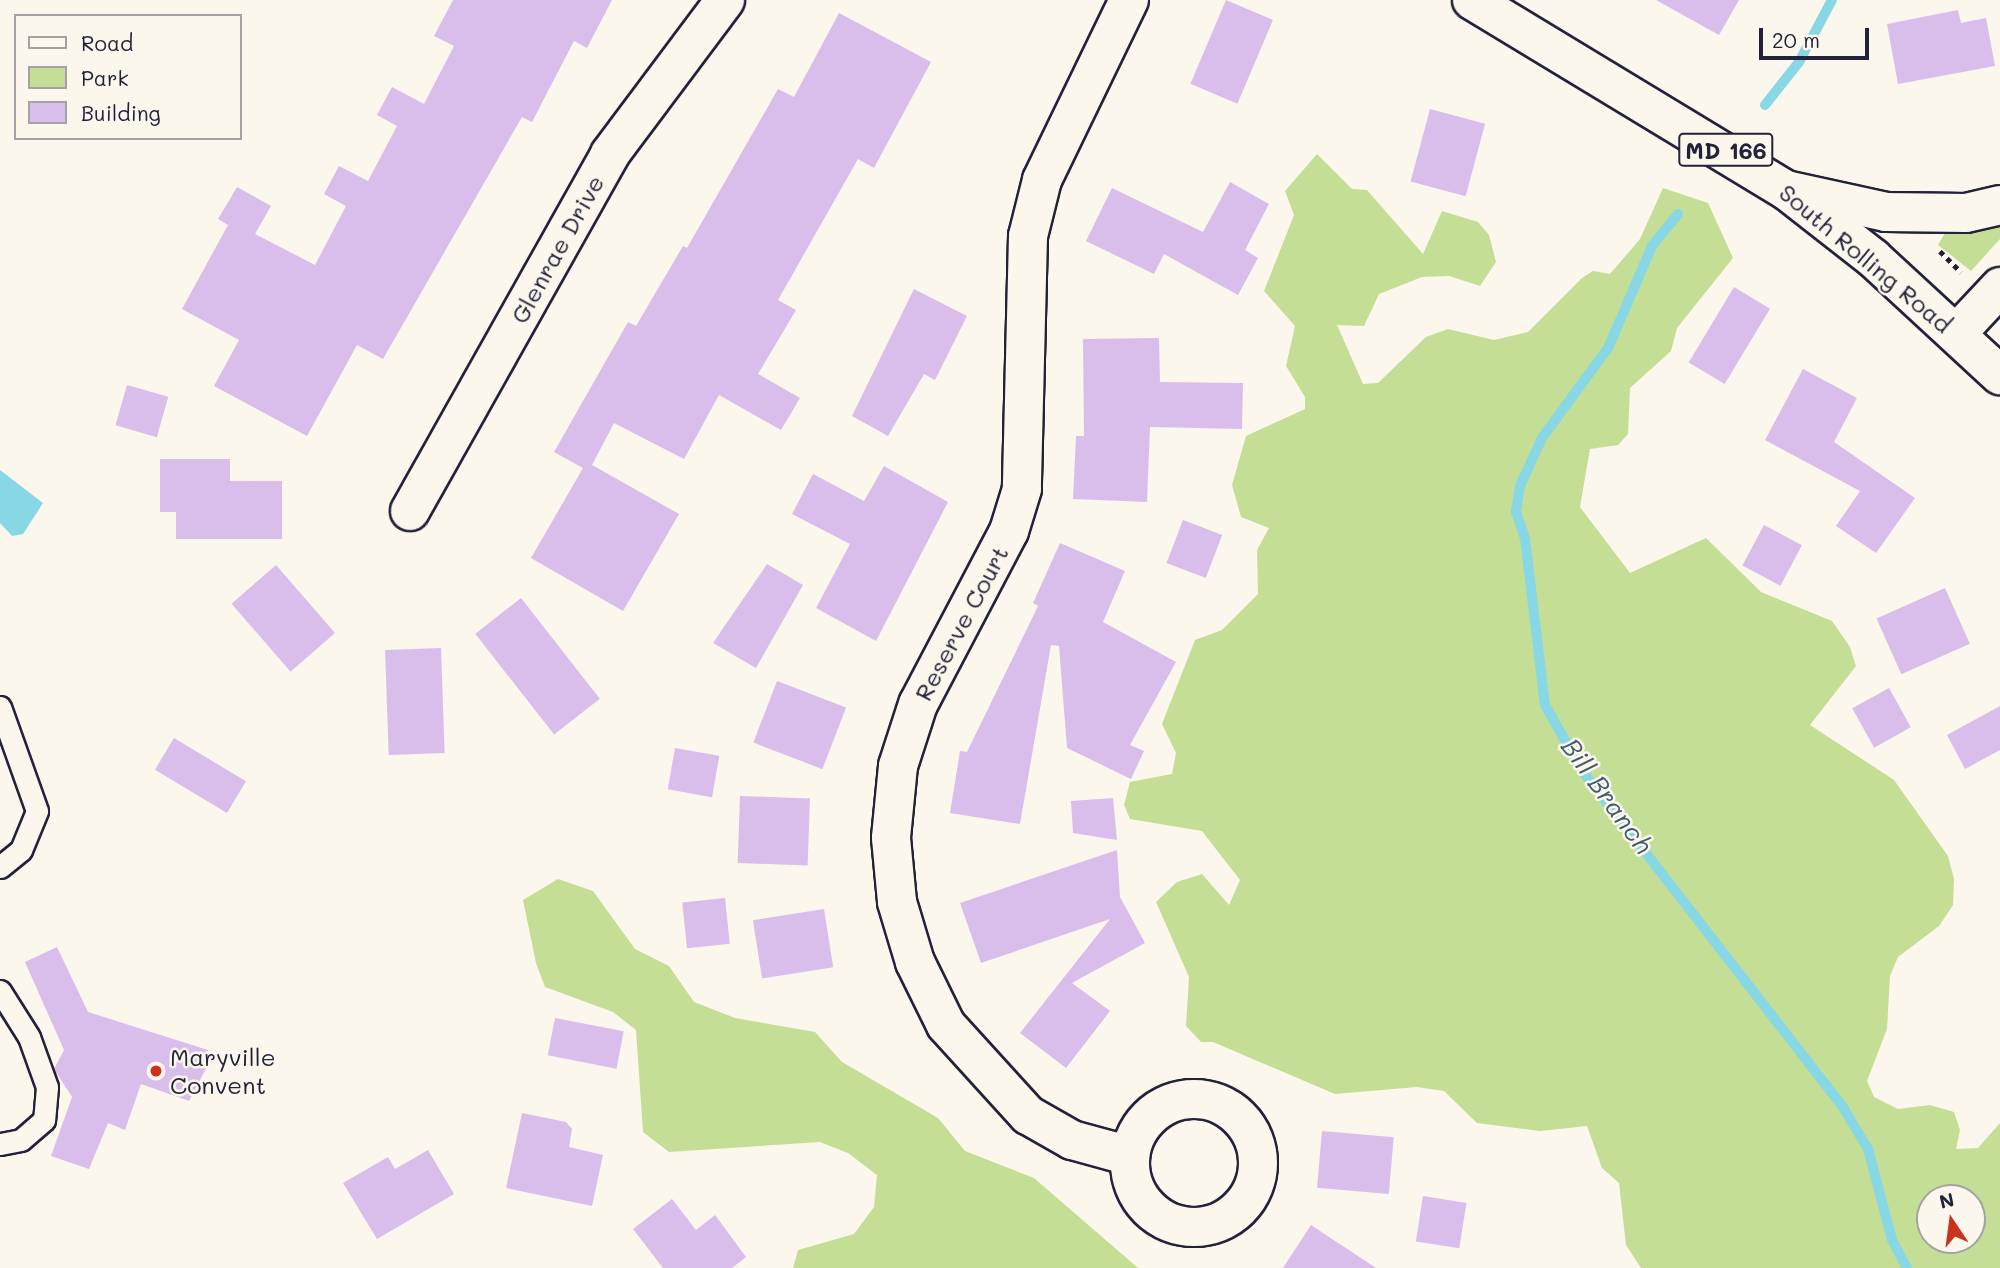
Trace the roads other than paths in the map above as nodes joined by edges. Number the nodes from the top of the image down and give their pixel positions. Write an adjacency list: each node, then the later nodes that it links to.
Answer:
1 (725, 0): 9 (street, Glenrae Drive)
2 (1129, 0): 14 (street, Reserve Court)
3 (1472, 0): 4 (street, South Rolling Road / MD 166)
4 (1786, 190): 5 (street); 7 (street, South Rolling Road / MD 166)
5 (2000, 205)
6 (2000, 287): 7 (street)
7 (1957, 333): 8 (street, South Rolling Road / MD 166)
8 (2000, 375)
9 (410, 511)
10 (0, 707): 11 (lane)
11 (0, 867)
12 (0, 991): 13 (lane)
13 (0, 1144)
14 (1130, 1156)

